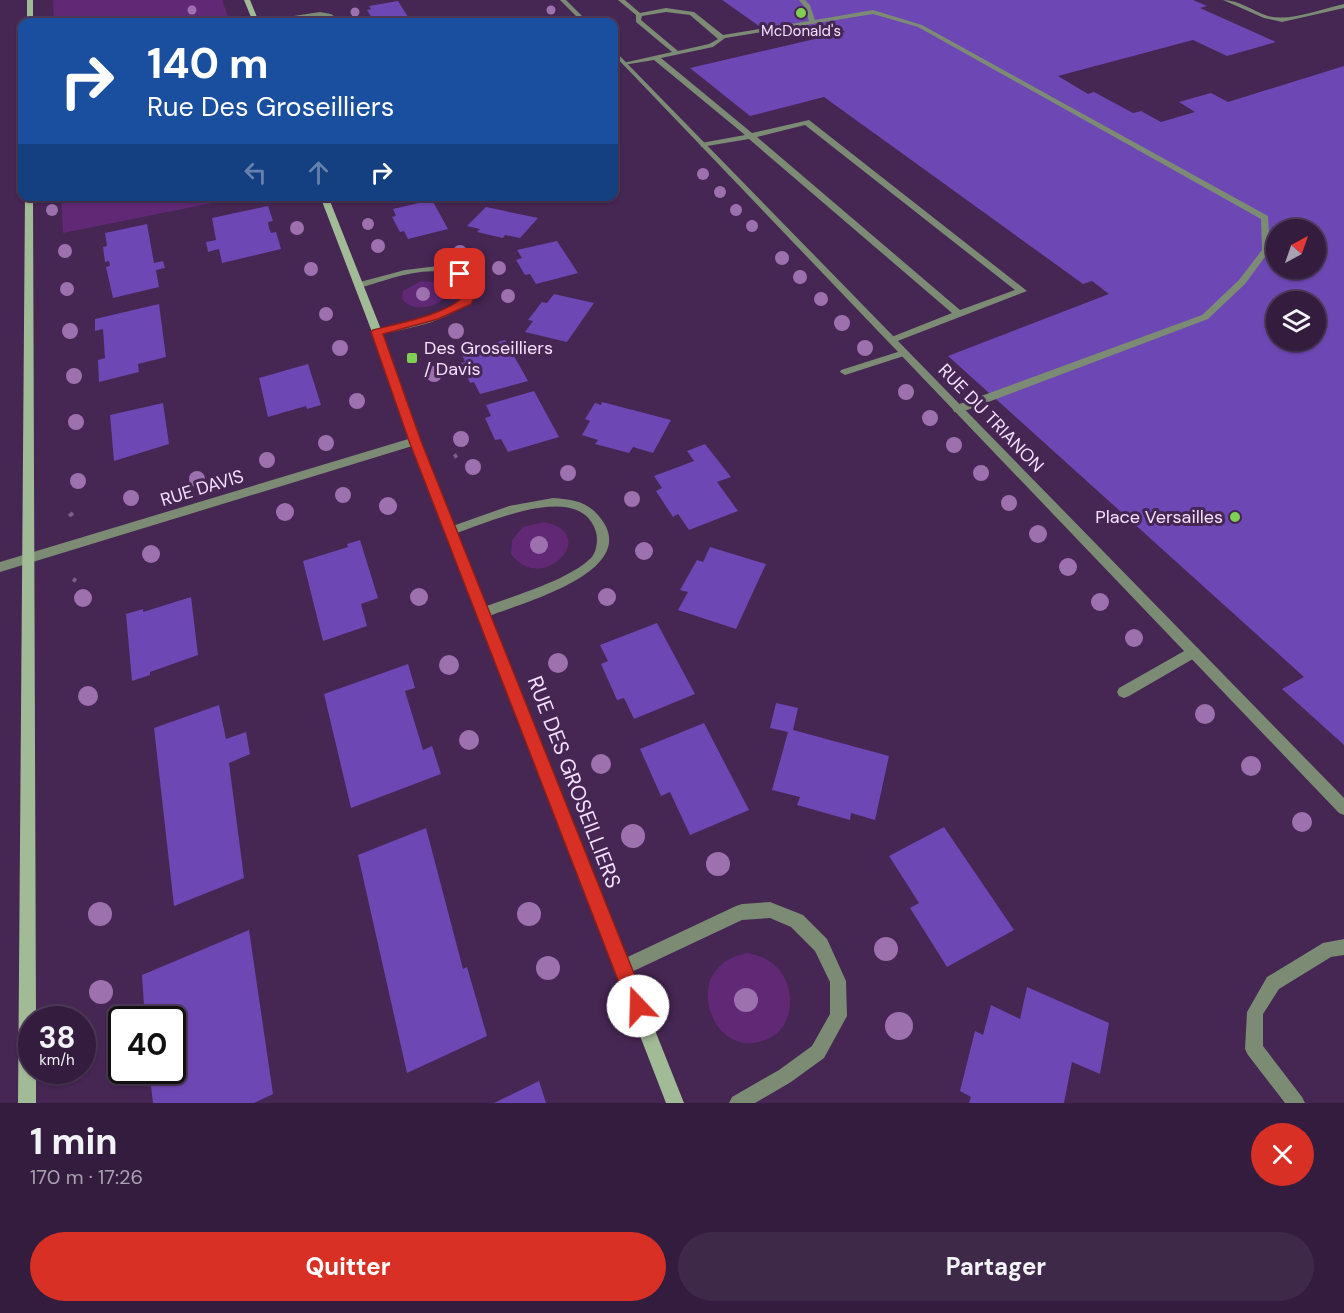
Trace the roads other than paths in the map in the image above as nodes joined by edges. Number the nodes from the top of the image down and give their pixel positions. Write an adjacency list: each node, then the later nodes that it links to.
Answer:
1 (30, 0): 11 (street)
2 (247, 0): 12 (street)
3 (563, 0): 15 (street)
4 (621, 0): 10 (street)
5 (802, 0): 16 (street)
6 (1226, 0): 8 (street)
7 (1247, 0): 8 (street)
8 (1234, 3): 9 (street)
9 (1344, 6)
10 (639, 15): 17 (street); 18 (street)
11 (30, 18)
12 (255, 18)
13 (288, 18): 14 (street)
14 (333, 18)
15 (581, 18)
16 (813, 22): 17 (street); 32 (street)
17 (722, 36): 18 (street)
18 (677, 53): 20 (street)
19 (618, 56): 21 (street, RUE DU TRIANON)
20 (656, 58): 21 (street); 22 (street)
21 (625, 64): 23 (street, RUE DU TRIANON)
22 (751, 136): 23 (street); 27 (street); 27 (street)
23 (704, 145): 29 (street, RUE DU TRIANON)
24 (29, 201): 35 (street)
25 (326, 201): 26 (street, RUE DES GROSEILLIERS)
26 (359, 285): 28 (street, RUE DES GROSEILLIERS); 28 (street)
27 (959, 314): 29 (street)
28 (377, 332): 33 (street, RUE DES GROSEILLIERS)
29 (892, 340): 30 (street, RUE DU TRIANON)
30 (904, 352): 31 (street); 32 (street, RUE DU TRIANON)
31 (845, 372)
32 (958, 409): 38 (street, RUE DU TRIANON)
33 (415, 441): 34 (street, RUE DES GROSEILLIERS); 35 (street, RUE DAVIS)
34 (451, 531): 37 (street, RUE DES GROSEILLIERS); 37 (street)
35 (29, 559): 36 (street, RUE DAVIS); 43 (street)
36 (0, 567)
37 (483, 613): 42 (street, RUE DES GROSEILLIERS)
38 (1193, 652): 39 (street); 40 (street, RUE DU TRIANON)
39 (1124, 692)
40 (1344, 808)
41 (1344, 947): 46 (street)
42 (623, 968): 44 (street, RUE DES GROSEILLIERS); 45 (street)
43 (27, 1103)
44 (675, 1103)
45 (738, 1103)
46 (1296, 1103)

